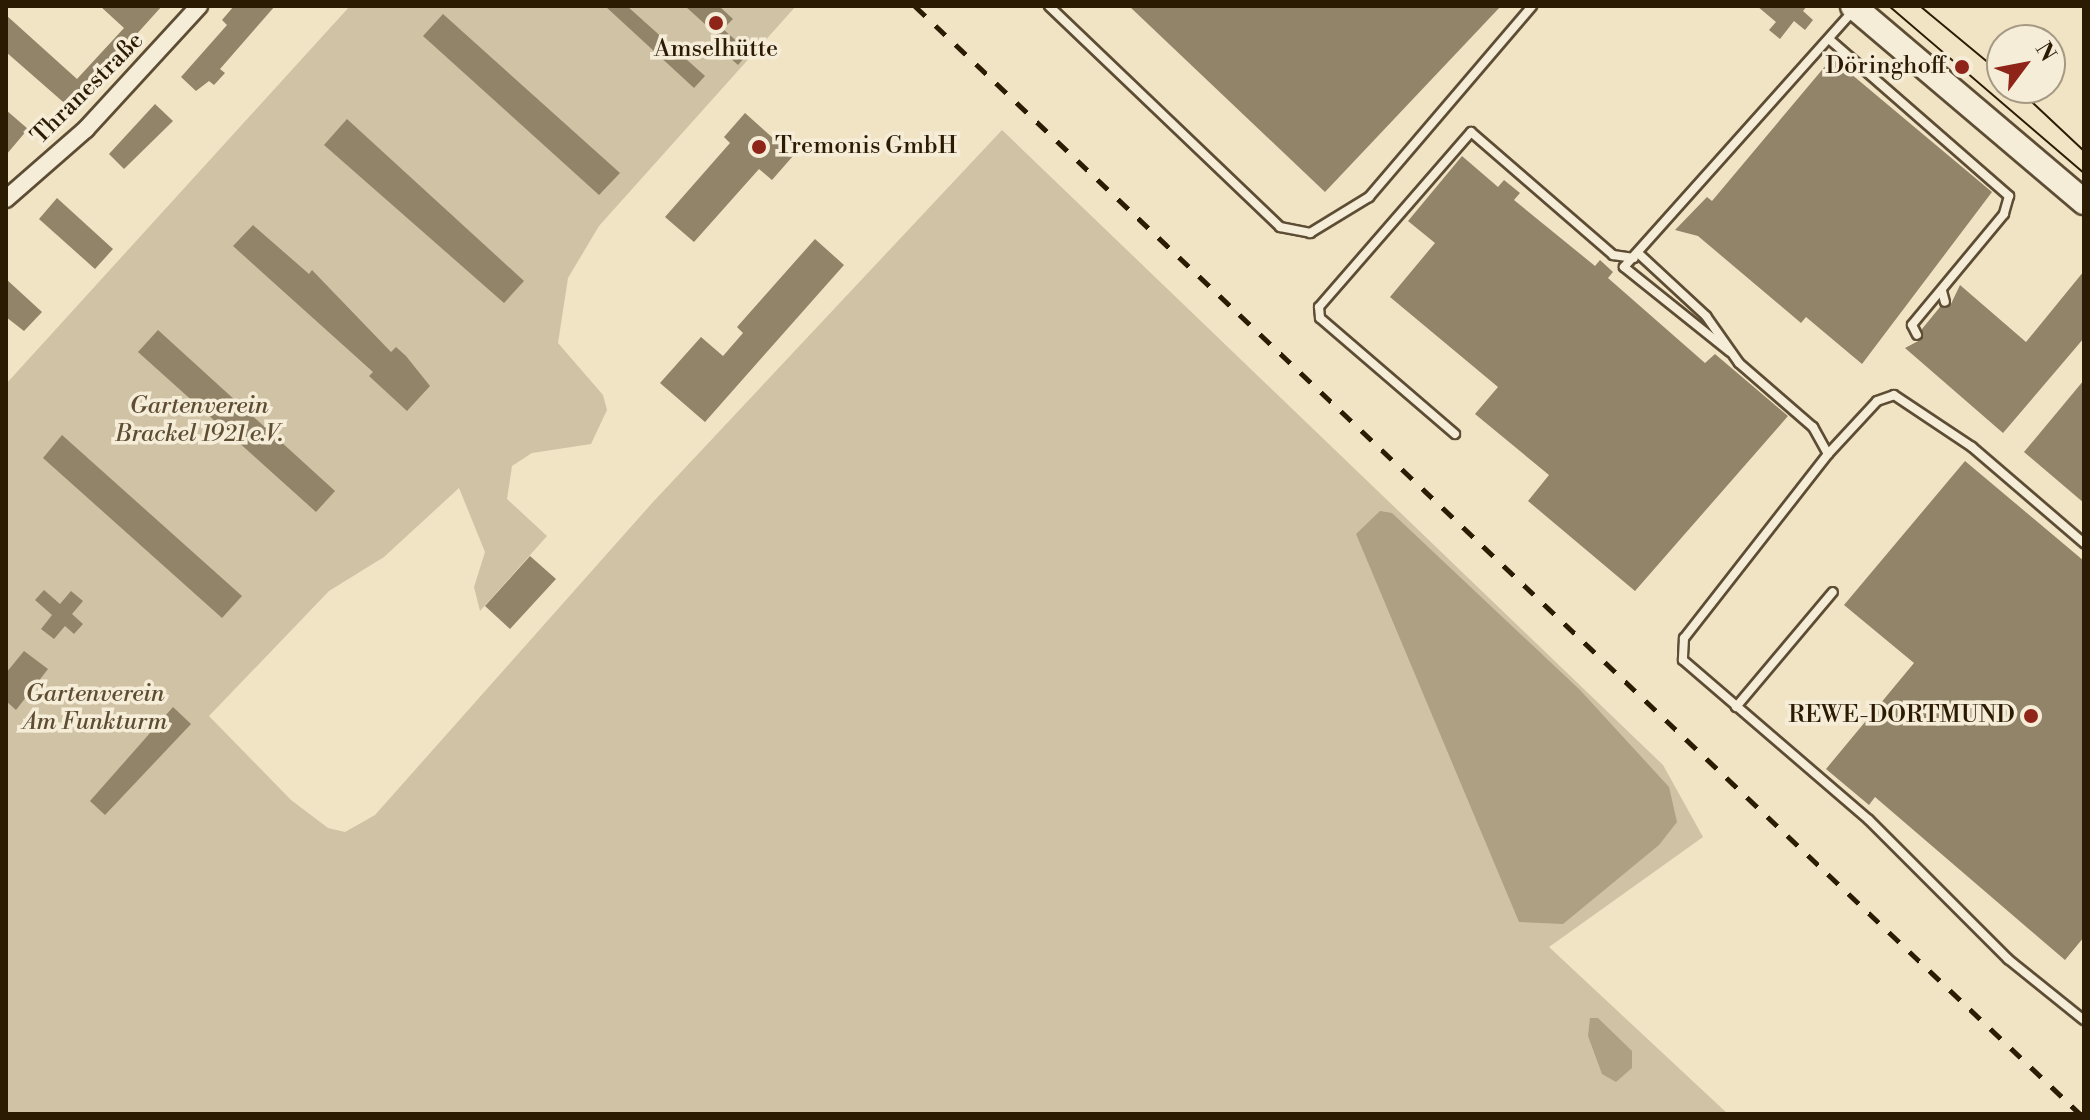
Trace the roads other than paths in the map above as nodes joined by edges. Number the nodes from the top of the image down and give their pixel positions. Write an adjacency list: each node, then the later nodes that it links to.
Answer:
1 (199, 6): 6 (street, Thranestraße)
2 (1049, 6): 3 (lane)
3 (1532, 6)
4 (1854, 7): 5 (lane); 7 (main road)
5 (1829, 39): 8 (lane); 9 (lane)
6 (6, 199)
7 (2084, 202)
8 (1636, 256): 12 (lane); 12 (lane); 13 (lane)
9 (1942, 291): 10 (lane); 11 (lane)
10 (1945, 302)
11 (1917, 335)
12 (1730, 352): 14 (lane)
13 (1455, 434)
14 (1828, 454): 15 (lane); 17 (lane)
15 (2084, 543)
16 (1833, 592): 17 (lane)
17 (1736, 707): 18 (lane)
18 (2084, 1020)

